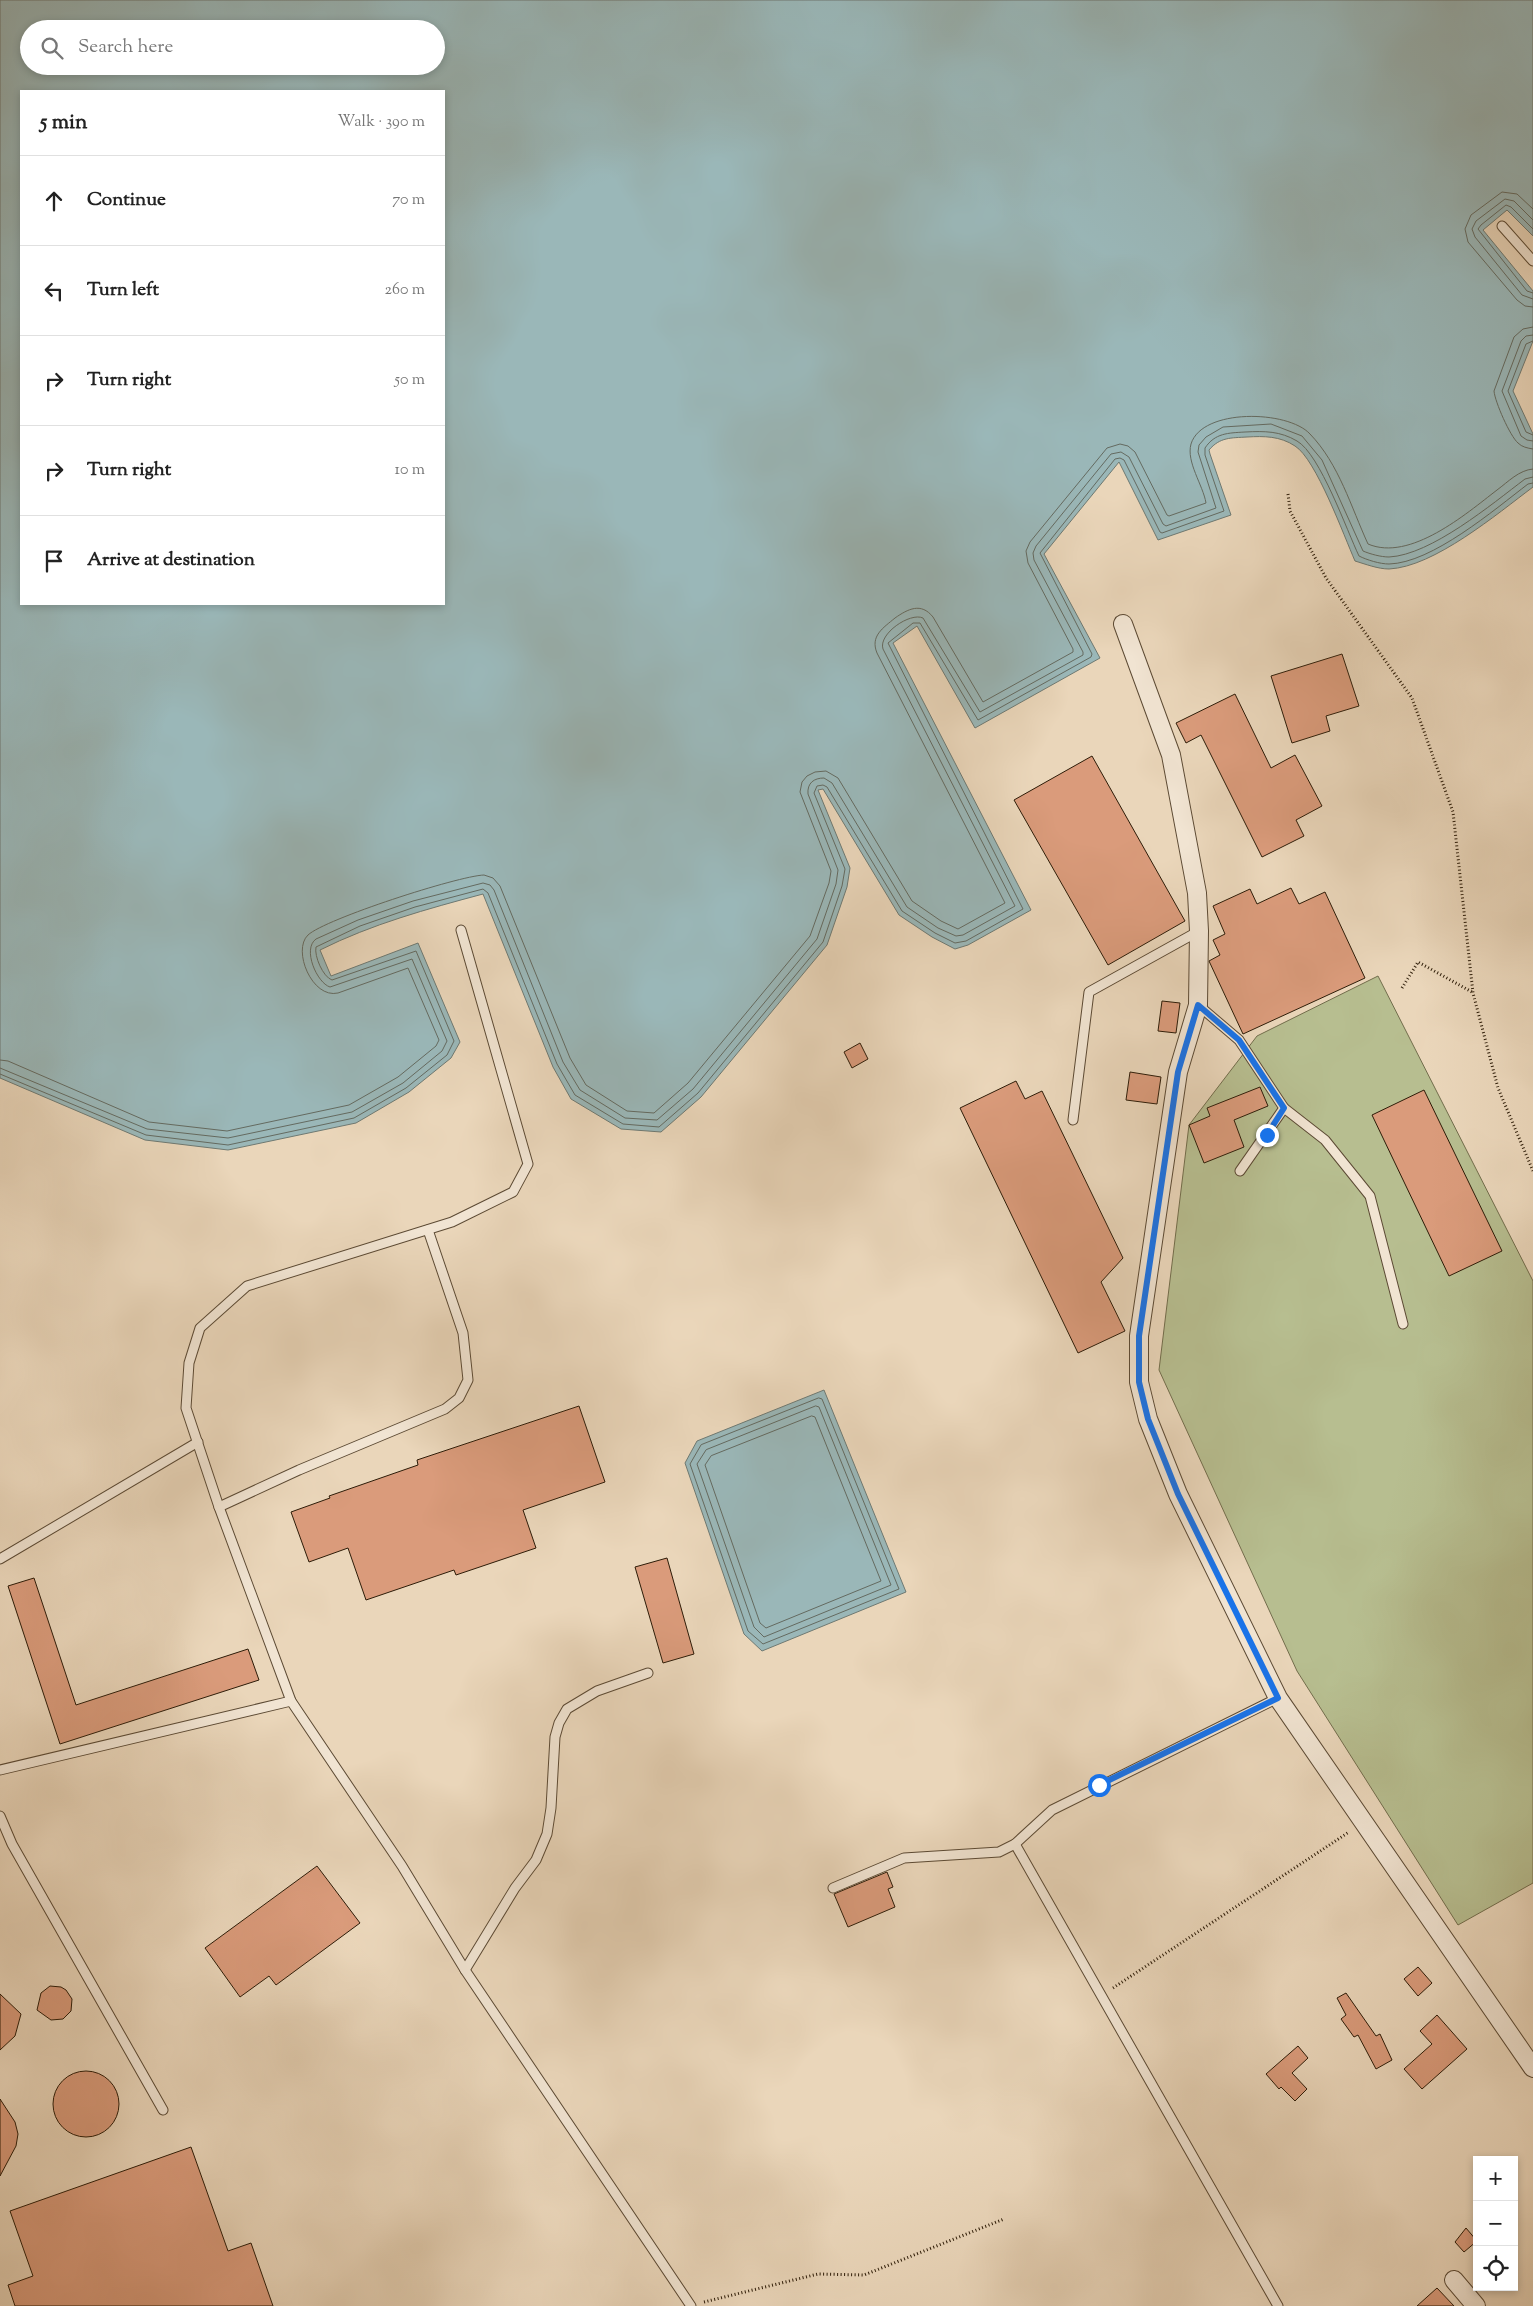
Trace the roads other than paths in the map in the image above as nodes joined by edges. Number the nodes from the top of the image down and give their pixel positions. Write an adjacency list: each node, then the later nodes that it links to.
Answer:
1 (1502, 226): 2 (lane)
2 (1533, 261)
3 (1123, 624): 5 (street)
4 (461, 930): 10 (lane)
5 (1199, 930): 6 (street); 8 (lane)
6 (1198, 1005): 7 (lane); 16 (street)
7 (1284, 1108): 9 (lane); 11 (lane)
8 (1073, 1120)
9 (1240, 1171)
10 (428, 1230): 12 (lane); 13 (lane)
11 (1403, 1324)
12 (198, 1442): 13 (lane); 14 (lane)
13 (219, 1507): 17 (lane)
14 (0, 1559)
15 (648, 1673): 22 (lane)
16 (1278, 1698): 20 (lane); 23 (street)
17 (291, 1701): 18 (lane); 22 (lane)
18 (0, 1770)
19 (0, 1816): 24 (lane)
20 (1015, 1844): 21 (lane); 27 (lane)
21 (833, 1888)
22 (464, 1970): 26 (lane)
23 (1533, 2068)
24 (163, 2110)
25 (1454, 2280): 28 (street)
26 (691, 2306)
27 (1278, 2306)
28 (1476, 2306)

